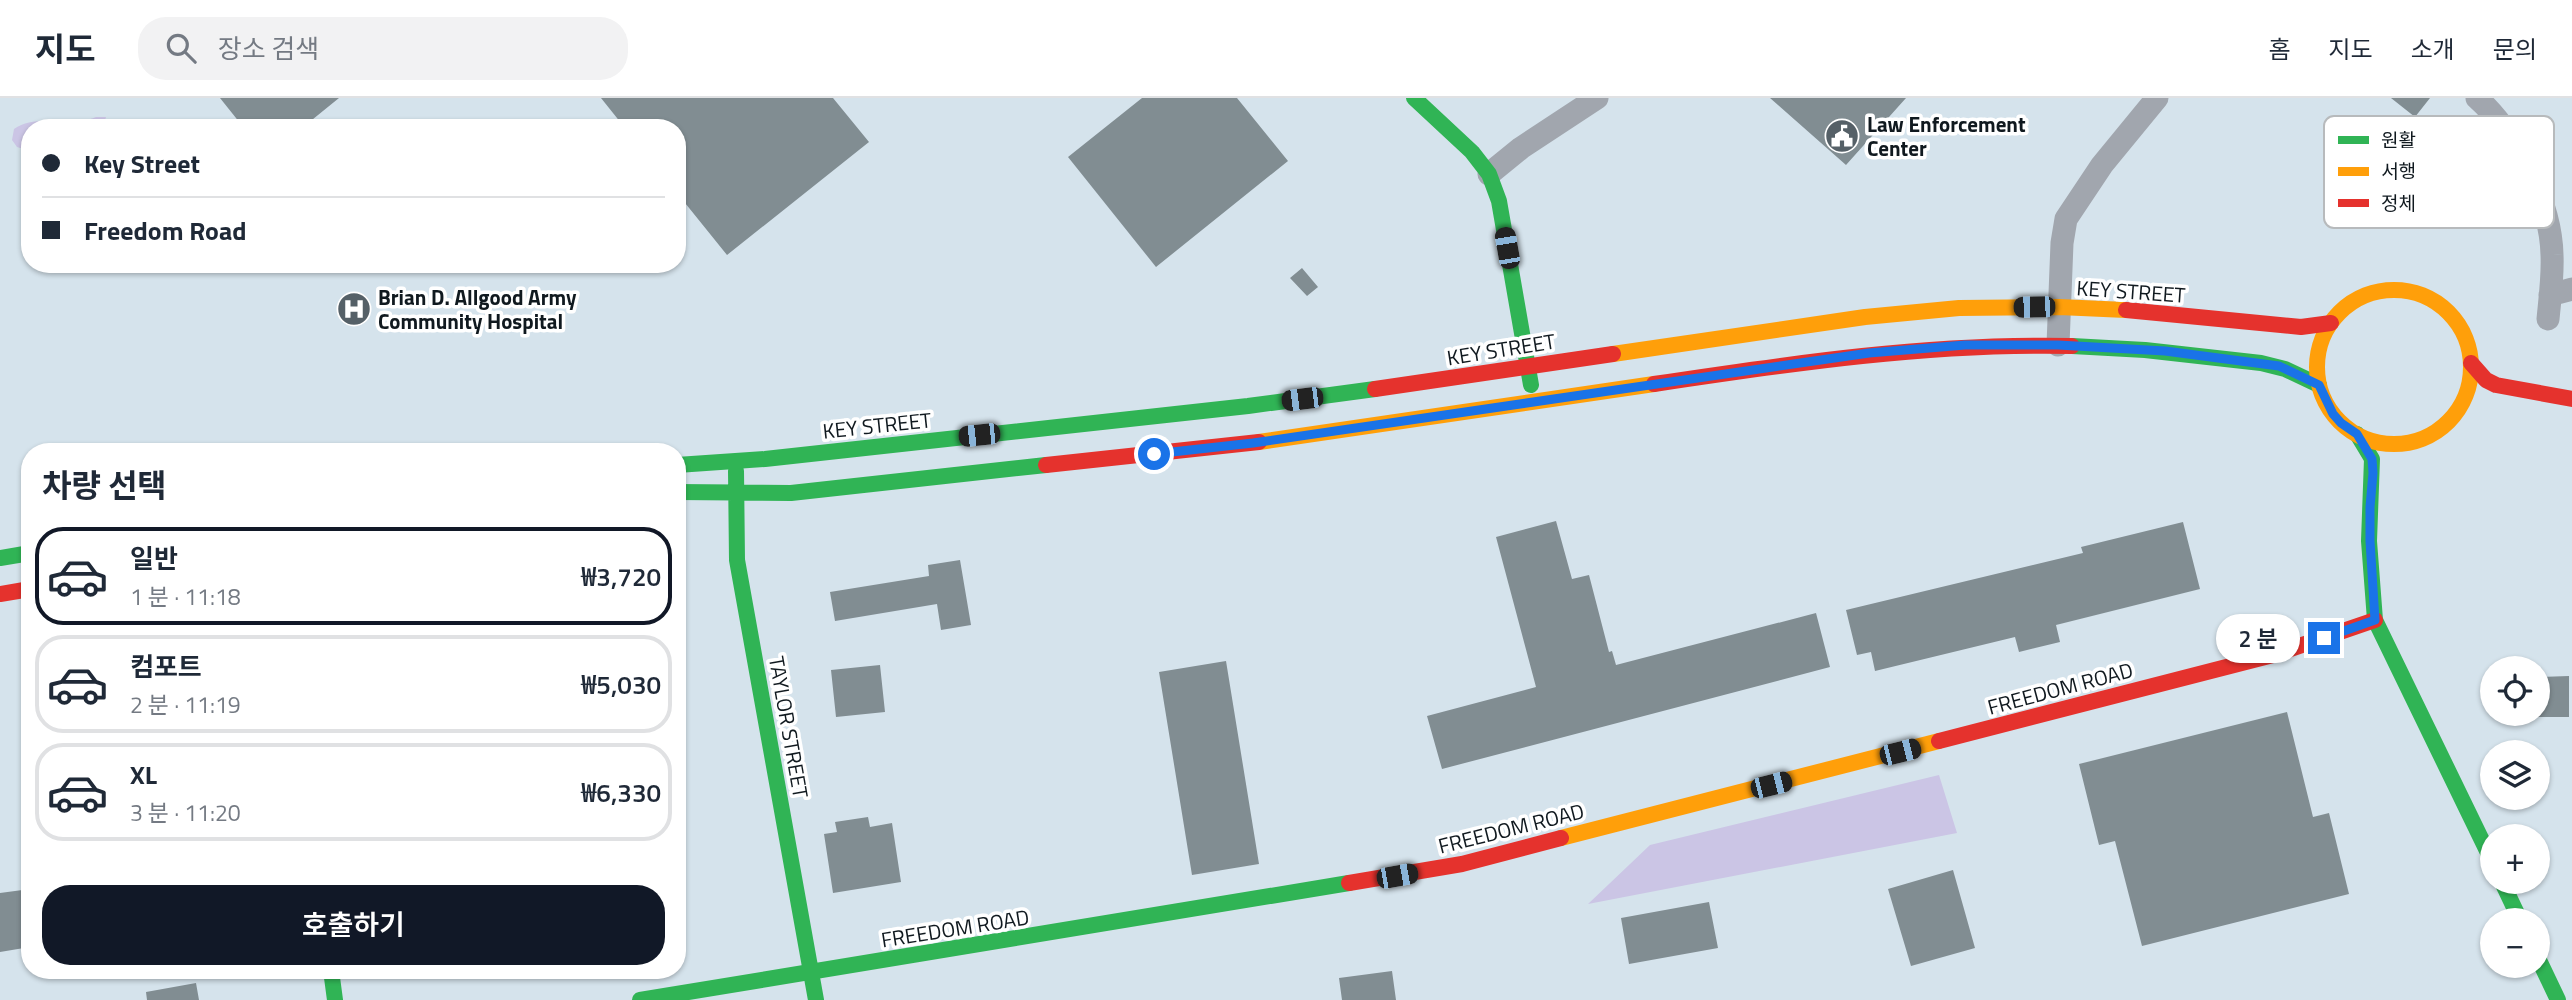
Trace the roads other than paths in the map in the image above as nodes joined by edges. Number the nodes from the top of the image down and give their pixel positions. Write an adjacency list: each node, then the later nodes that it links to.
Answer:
1 (1414, 98): 6 (main road)
2 (1597, 98): 6 (street)
3 (2157, 98): 9 (street)
4 (2477, 98): 5 (street)
5 (2496, 116)
6 (1489, 174): 14 (main road)
7 (2548, 228): 8 (street)
8 (2561, 292): 10 (street)
9 (2059, 307): 11 (main road, KEY STREET); 12 (street); 14 (main road, KEY STREET)
10 (2548, 319)
11 (2332, 323): 13 (main road); 15 (main road)
12 (2058, 345): 15 (main road); 19 (main road)
13 (2470, 363): 16 (main road); 17 (main road)
14 (1528, 366): 19 (main road); 22 (main road, KEY STREET)
15 (2319, 385): 20 (main road)
16 (2496, 385): 17 (main road); 18 (main road)
17 (2465, 396): 21 (main road)
18 (2572, 399)
19 (1534, 402): 26 (main road)
20 (2357, 434): 21 (main road); 24 (main road)
21 (2401, 443): 24 (main road)
22 (736, 461): 23 (main road, KEY STREET); 26 (main road, TAYLOR STREET)
23 (686, 465)
24 (2373, 473): 31 (main road)
25 (686, 492): 26 (main road)
26 (737, 493): 33 (main road, TAYLOR STREET)
27 (21, 554): 28 (main road)
28 (0, 558)
29 (21, 590): 30 (main road)
30 (0, 594)
31 (2375, 620): 32 (main road); 33 (main road, FREEDOM ROAD)
32 (2480, 836)
33 (812, 972): 37 (main road, FREEDOM ROAD); 38 (main road, TAYLOR STREET)
34 (2548, 978): 39 (main road)
35 (332, 979): 36 (main road)
36 (335, 1000)
37 (640, 1000)
38 (816, 1000)
39 (2558, 1000)

